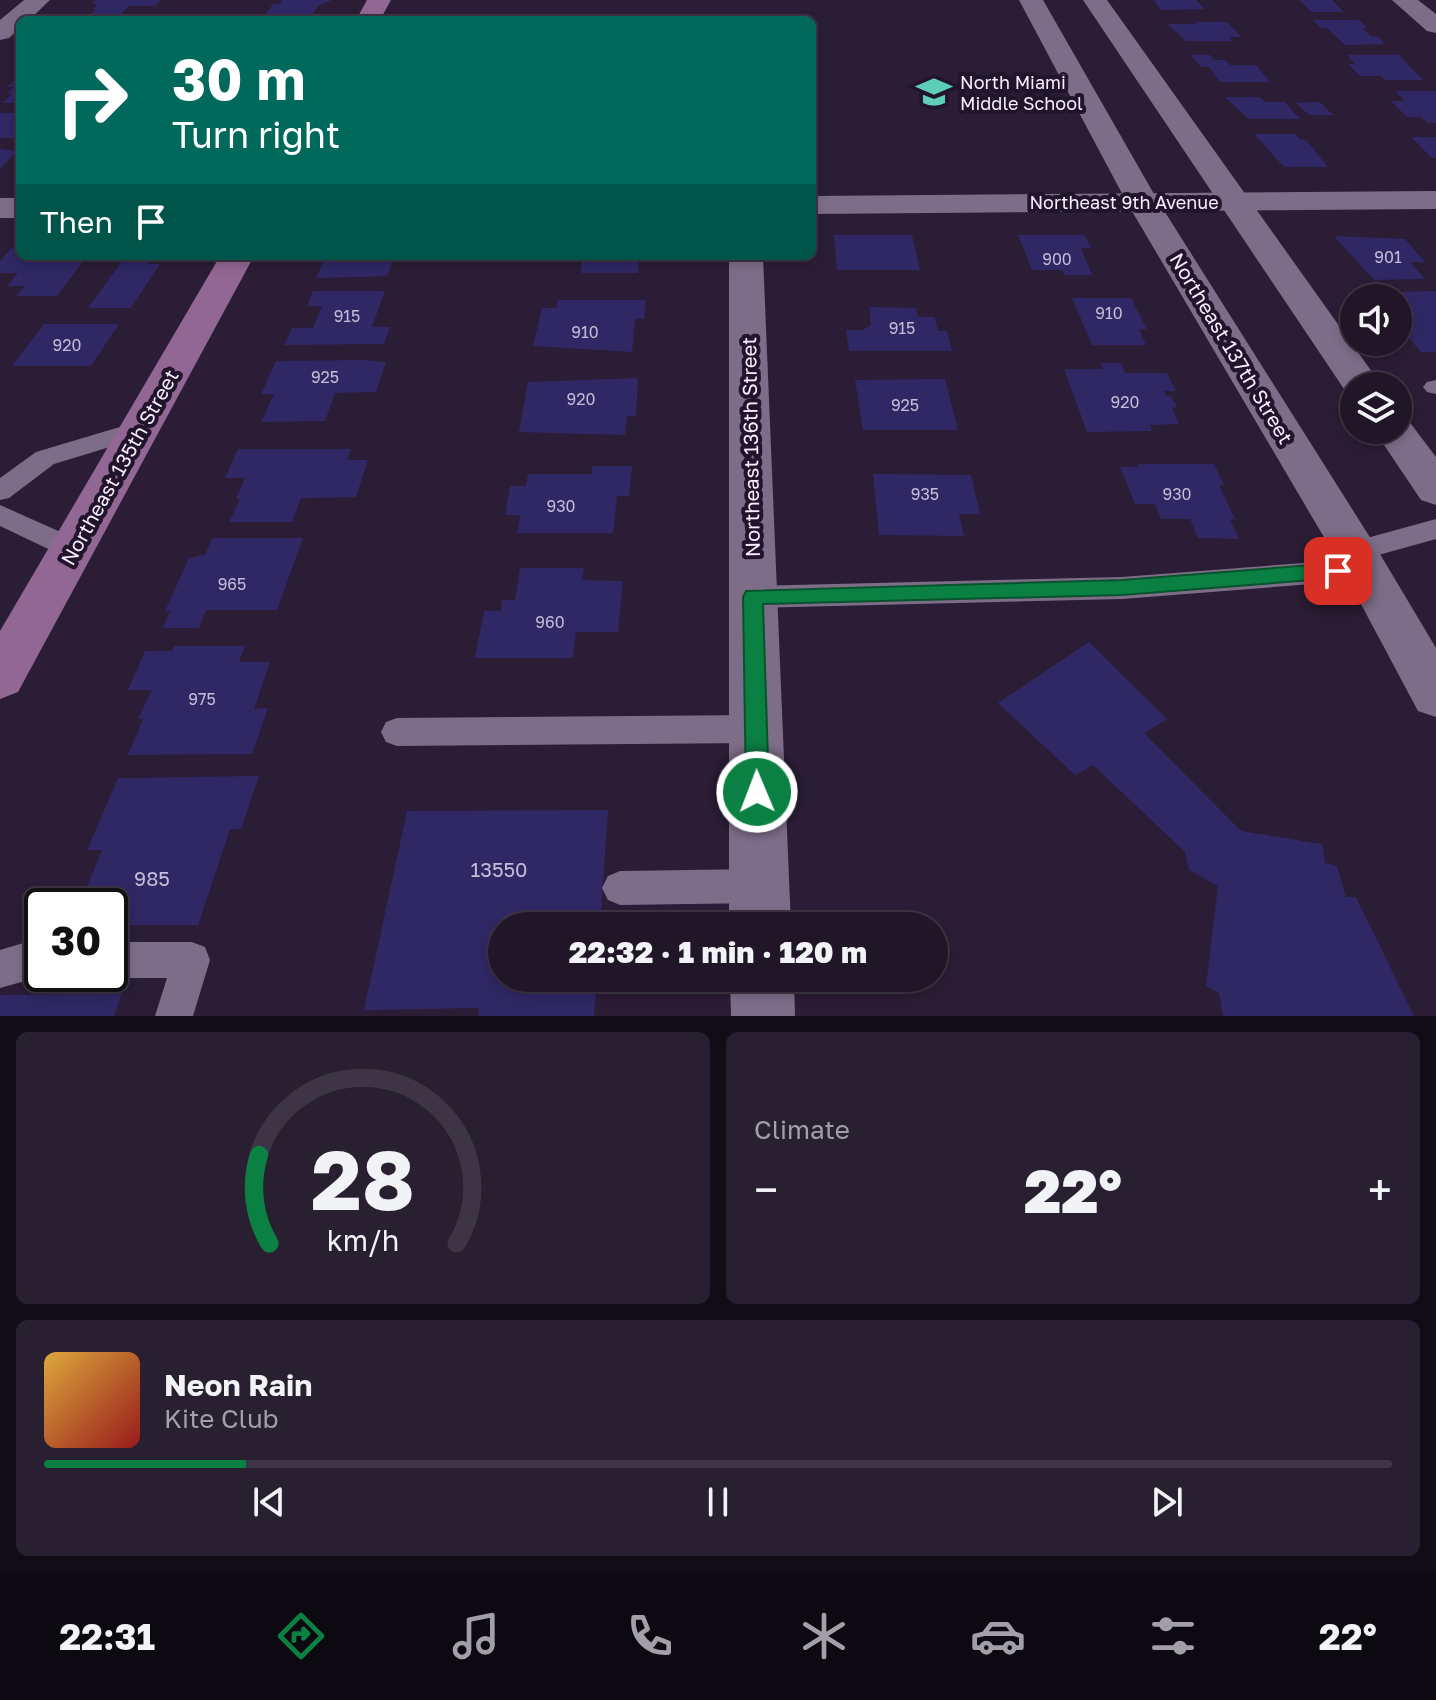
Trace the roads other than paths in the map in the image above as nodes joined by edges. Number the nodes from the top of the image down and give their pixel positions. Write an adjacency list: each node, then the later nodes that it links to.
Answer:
1 (38, 0): 5 (street)
2 (1031, 0): 9 (street, Northeast 137th Street)
3 (1095, 0): 9 (street, Northeast 137th Street)
4 (1404, 0): 7 (street)
5 (20, 16)
6 (16, 19): 8 (street)
7 (1436, 26)
8 (0, 33)
9 (1089, 41): 11 (street, Northeast 137th Street); 12 (street, Northeast 137th Street)
10 (1436, 200): 12 (street, Northeast 9th Avenue)
11 (1142, 201): 12 (street, Northeast 9th Avenue); 13 (street, Northeast 9th Avenue); 24 (street, Northeast 137th Street)
12 (1231, 201): 16 (street, Northeast 137th Street)
13 (816, 205)
14 (235, 260): 17 (main road, Northeast 135th Street)
15 (746, 260): 25 (street, Northeast 136th Street)
16 (1352, 372)
17 (140, 429): 20 (lane); 23 (main road, Northeast 135th Street)
18 (1404, 444): 19 (street)
19 (1436, 489)
20 (0, 491)
21 (0, 515): 23 (lane)
22 (1436, 529): 24 (lane)
23 (73, 549): 26 (main road, Northeast 135th Street)
24 (1355, 551): 25 (lane); 27 (street, Northeast 137th Street)
25 (753, 597): 28 (street, Northeast 136th Street)
26 (0, 677)
27 (1436, 695)
28 (756, 729): 29 (lane); 31 (street, Northeast 136th Street)
29 (397, 732)
30 (620, 888): 31 (lane)
31 (760, 906)
32 (128, 960): 36 (lane)
33 (24, 961): 34 (lane)
34 (0, 969)
35 (762, 992): 37 (street)
36 (174, 1016)
37 (763, 1016)

